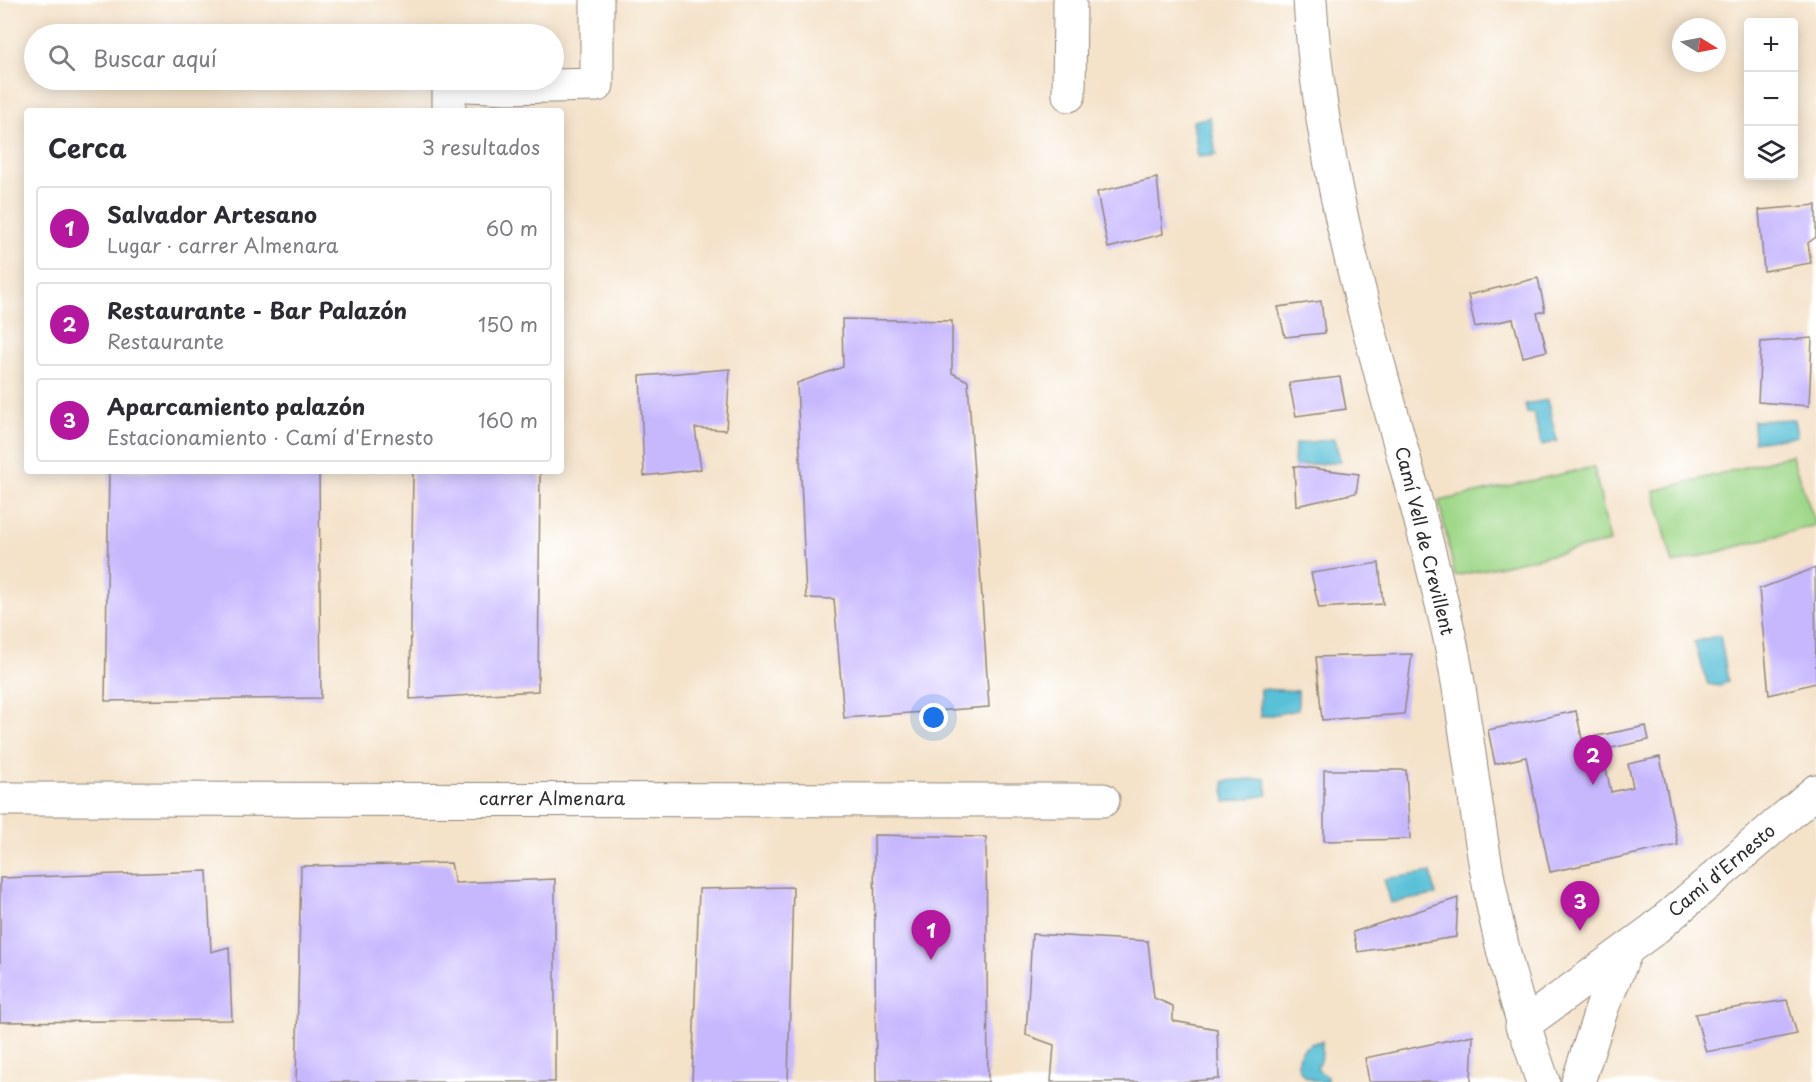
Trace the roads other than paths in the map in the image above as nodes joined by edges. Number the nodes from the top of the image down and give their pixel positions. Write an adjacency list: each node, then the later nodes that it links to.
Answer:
1 (597, 0): 7 (street)
2 (1070, 0): 6 (street)
3 (1310, 0): 13 (street, Camí Vell de Crevillent)
4 (449, 90): 8 (street)
5 (472, 90): 7 (street)
6 (1069, 95)
7 (507, 99)
8 (449, 108)
9 (1816, 791): 12 (street, Camí d'Ernesto)
10 (0, 799): 11 (street, carrer Almenara)
11 (1103, 800)
12 (1626, 949): 13 (street, Camí d'Ernesto); 14 (street)
13 (1535, 1017): 14 (street); 15 (street, Camí Vell de Crevillent)
14 (1581, 1073)
15 (1543, 1082)

